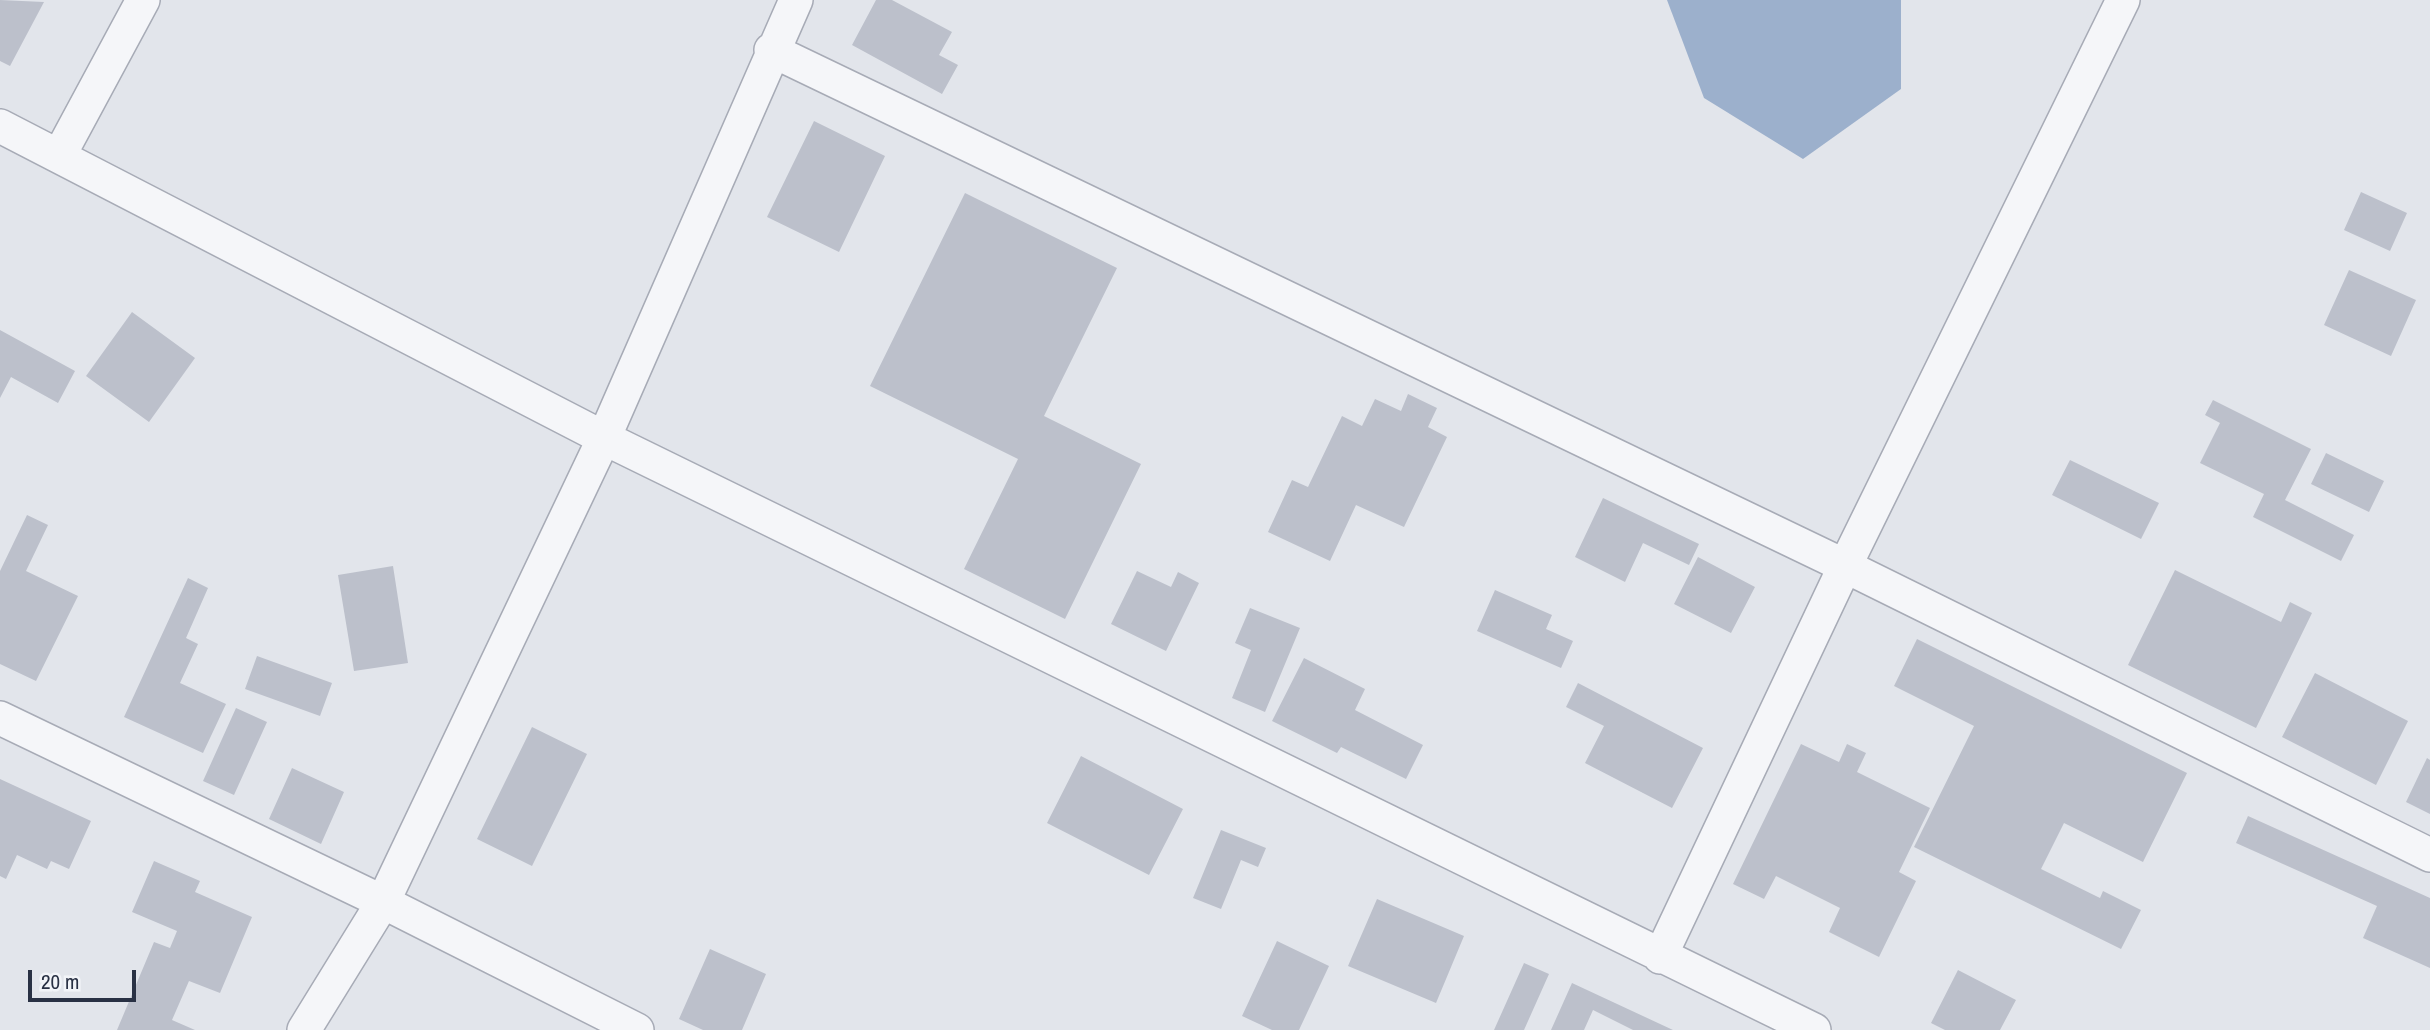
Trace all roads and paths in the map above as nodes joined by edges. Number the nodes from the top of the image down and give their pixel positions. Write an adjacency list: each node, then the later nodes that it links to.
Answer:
1 (143, 0): 6 (street)
2 (796, 0): 4 (street)
3 (2123, 0): 8 (street)
4 (771, 50): 7 (street); 8 (street)
5 (0, 126): 6 (street)
6 (59, 156): 7 (street)
7 (604, 438): 11 (street); 12 (street)
8 (1845, 565): 10 (street); 12 (street)
9 (0, 718): 11 (street)
10 (2430, 855)
11 (383, 902): 13 (street); 14 (street)
12 (1660, 957): 15 (street)
13 (304, 1030)
14 (637, 1030)
15 (1814, 1030)

